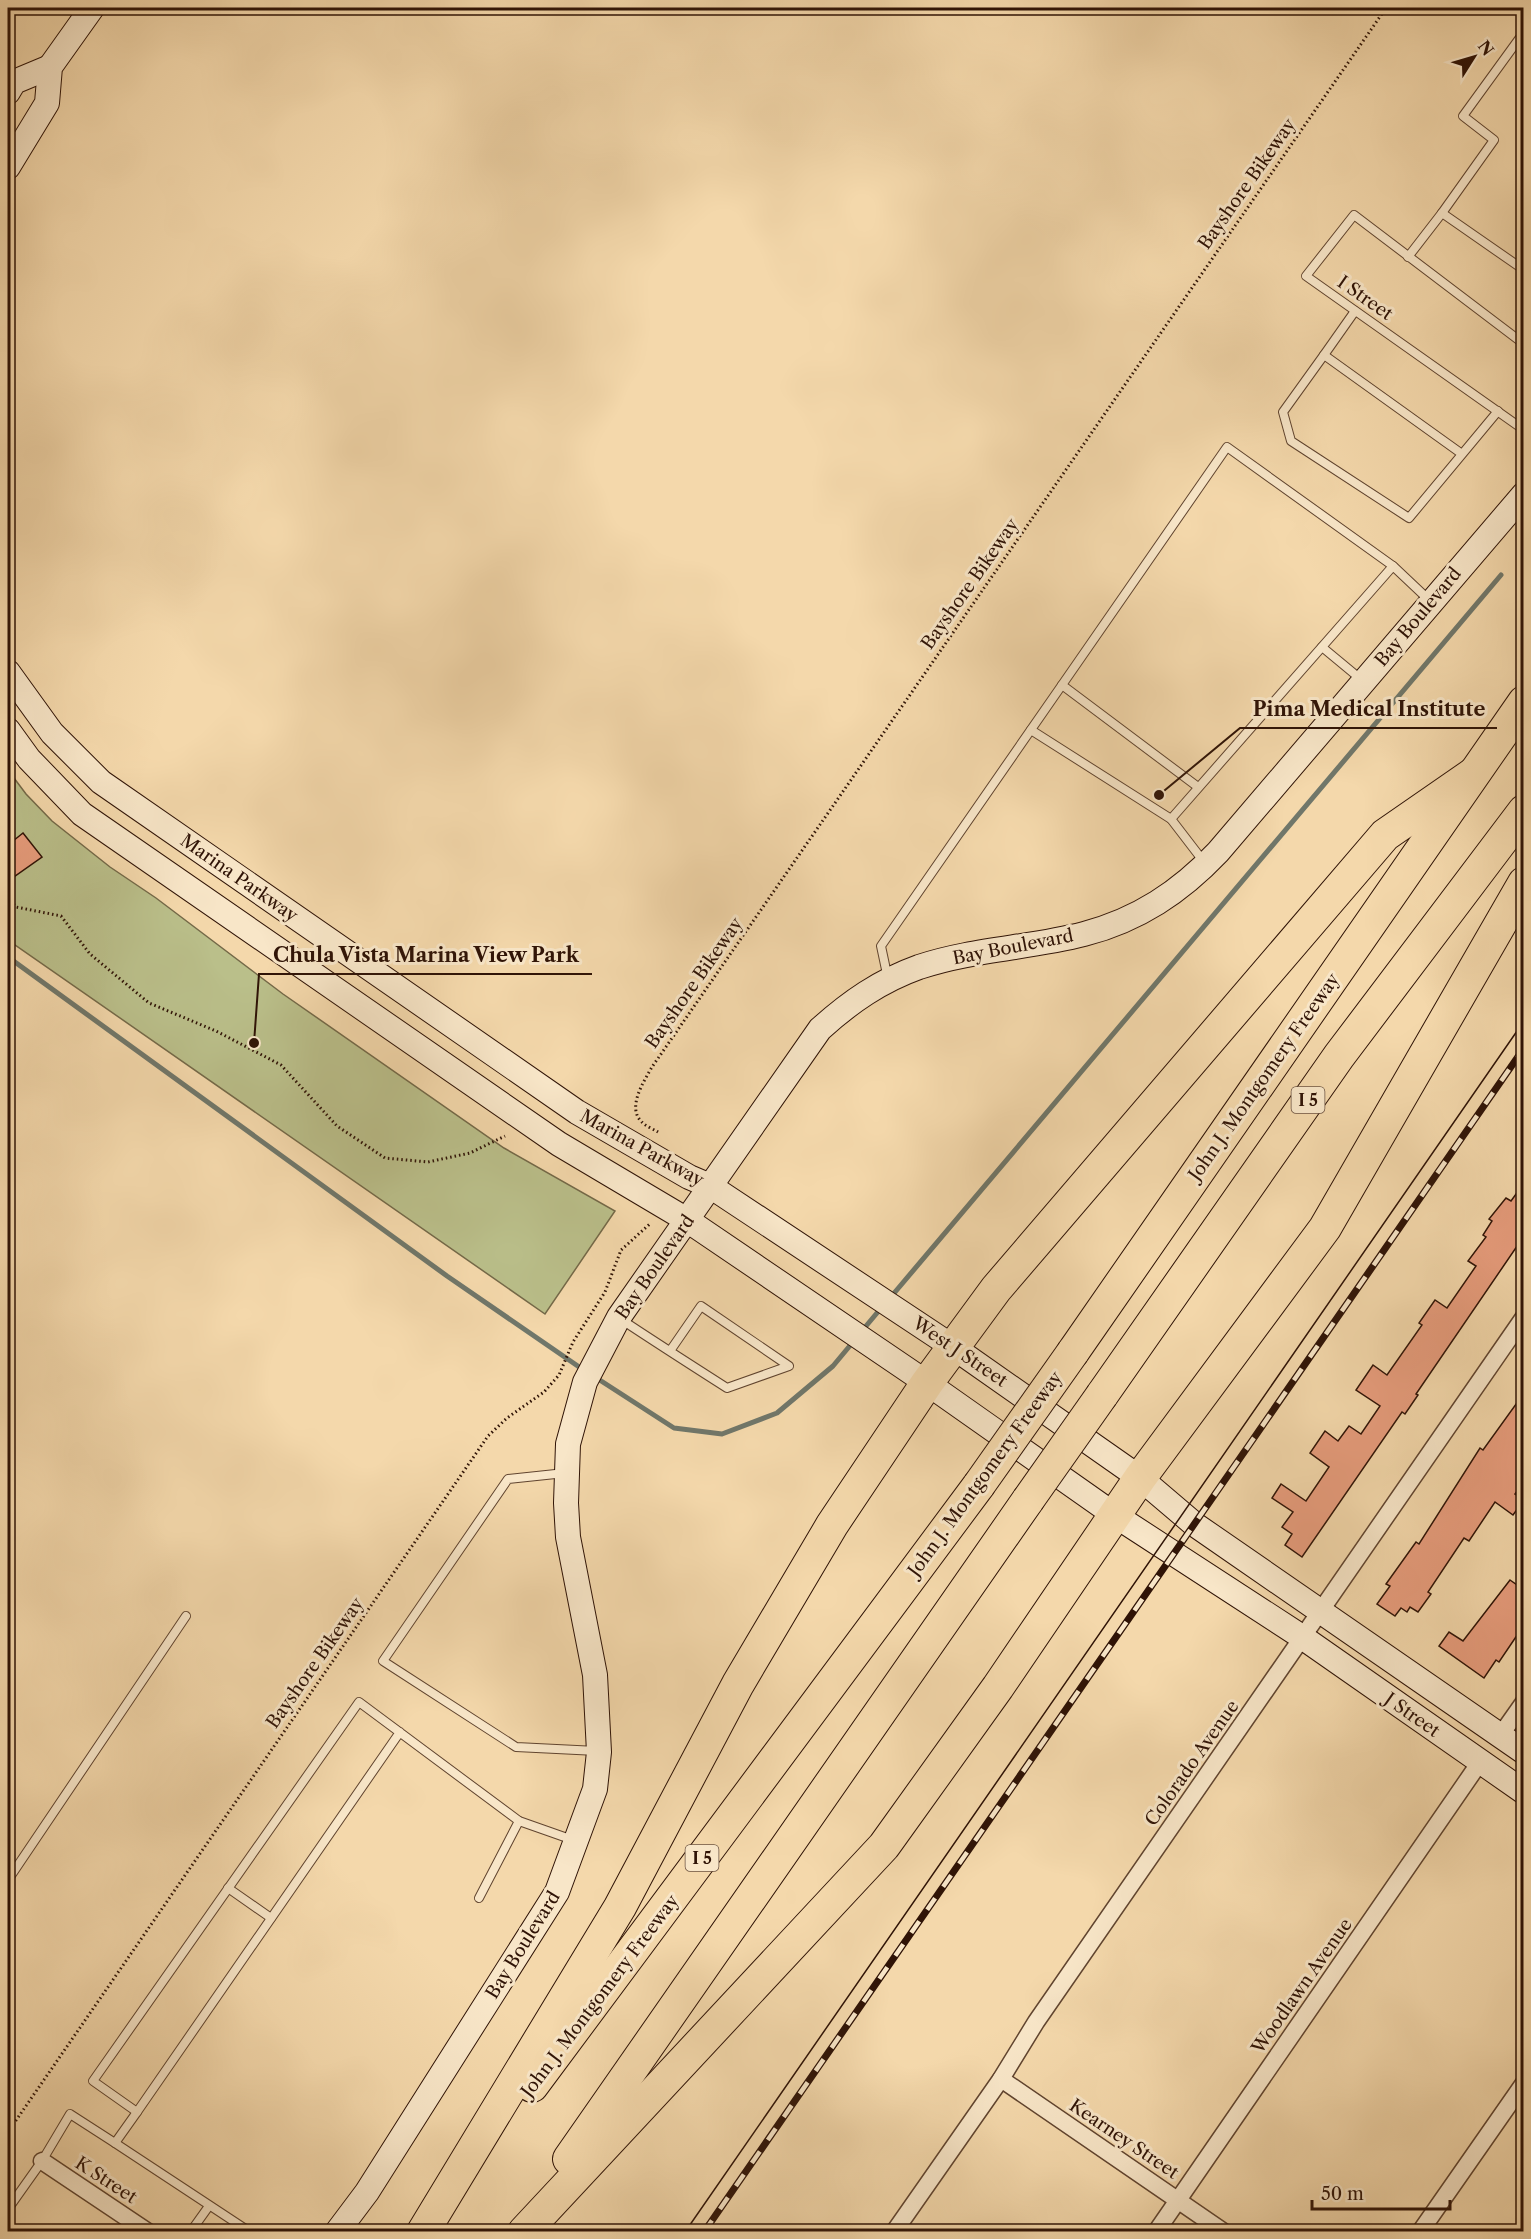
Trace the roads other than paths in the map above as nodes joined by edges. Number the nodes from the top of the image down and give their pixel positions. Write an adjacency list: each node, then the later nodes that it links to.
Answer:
1 (92, 8): 3 (main road)
2 (1524, 32): 6 (lane)
3 (50, 67): 4 (main road); 5 (main road)
4 (8, 92)
5 (8, 167)
6 (1442, 213): 7 (lane); 8 (lane)
7 (1408, 257): 9 (lane, I Street); 10 (lane)
8 (1524, 270)
9 (1355, 311): 11 (lane); 12 (lane, I Street)
10 (1524, 344)
11 (1324, 355): 14 (lane); 14 (lane)
12 (1498, 411): 13 (lane, I Street); 14 (lane)
13 (1524, 430)
14 (1462, 454)
15 (1524, 494): 17 (main road, Bay Boulevard)
16 (1393, 566): 17 (lane); 18 (lane); 21 (lane)
17 (1431, 602): 20 (main road, Bay Boulevard)
18 (1322, 647): 20 (lane); 26 (lane)
19 (8, 672): 32 (main road, Marina Parkway)
20 (1364, 681): 29 (main road, Bay Boulevard)
21 (1062, 685): 24 (lane); 26 (lane)
22 (1524, 702): 25 (highway, John J. Montgomery Freeway / I 5)
23 (8, 730): 33 (main road, Marina Parkway)
24 (1031, 730): 28 (lane); 31 (lane)
25 (1473, 774): 36 (highway); 70 (highway, John J. Montgomery Freeway / I 5, bridge)
26 (1198, 787): 28 (lane)
27 (1524, 811): 71 (highway, I 5, bridge)
28 (1171, 819): 29 (lane)
29 (1206, 865): 31 (main road, Bay Boulevard)
30 (1524, 883): 40 (highway)
31 (888, 981): 32 (main road, Bay Boulevard)
32 (710, 1186): 33 (main road, Bay Boulevard); 36 (main road, West J Street)
33 (687, 1220): 34 (main road, Bay Boulevard); 38 (main road)
34 (619, 1317): 37 (lane); 39 (main road, Bay Boulevard)
35 (1524, 1317): 42 (street, Colorado Avenue)
36 (953, 1347): 38 (highway); 40 (main road, West J Street)
37 (669, 1351): 37 (lane)
38 (927, 1383): 41 (main road); 70 (highway)
39 (566, 1473): 48 (main road, Bay Boulevard); 48 (lane)
40 (1140, 1478): 41 (highway); 42 (main road, West J Street)
41 (1116, 1516): 44 (main road); 71 (highway)
42 (1320, 1611): 44 (street, Colorado Avenue); 47 (main road, J Street)
43 (186, 1616): 54 (lane)
44 (1302, 1637): 50 (main road, J Street); 58 (street, Colorado Avenue)
45 (1524, 1702): 47 (street)
46 (400, 1732): 52 (lane); 55 (lane); 57 (lane)
47 (1500, 1736): 49 (main road, J Street)
48 (600, 1752): 53 (main road, Bay Boulevard)
49 (1524, 1752)
50 (1480, 1762): 51 (main road, J Street); 63 (street, Woodlawn Avenue)
51 (1524, 1792)
52 (519, 1821): 53 (lane); 56 (lane)
53 (576, 1841): 69 (main road, Bay Boulevard)
54 (8, 1880)
55 (228, 1888): 57 (lane); 60 (lane)
56 (479, 1898)
57 (272, 1918): 60 (lane)
58 (1002, 2079): 63 (street, Kearney Street); 72 (street, Colorado Avenue)
59 (1524, 2083): 75 (street)
60 (137, 2112): 61 (lane)
61 (115, 2143): 62 (lane); 64 (lane)
62 (42, 2161): 65 (lane); 67 (street, K Street)
63 (1178, 2199): 73 (street, Woodlawn Avenue); 74 (street, Kearney Street)
64 (209, 2206): 66 (lane); 68 (lane)
65 (8, 2209)
66 (196, 2230)
67 (148, 2232)
68 (245, 2232)
69 (337, 2232)
70 (423, 2232)
71 (521, 2232)
72 (894, 2232)
73 (1156, 2232)
74 (1224, 2232)
75 (1420, 2232)

